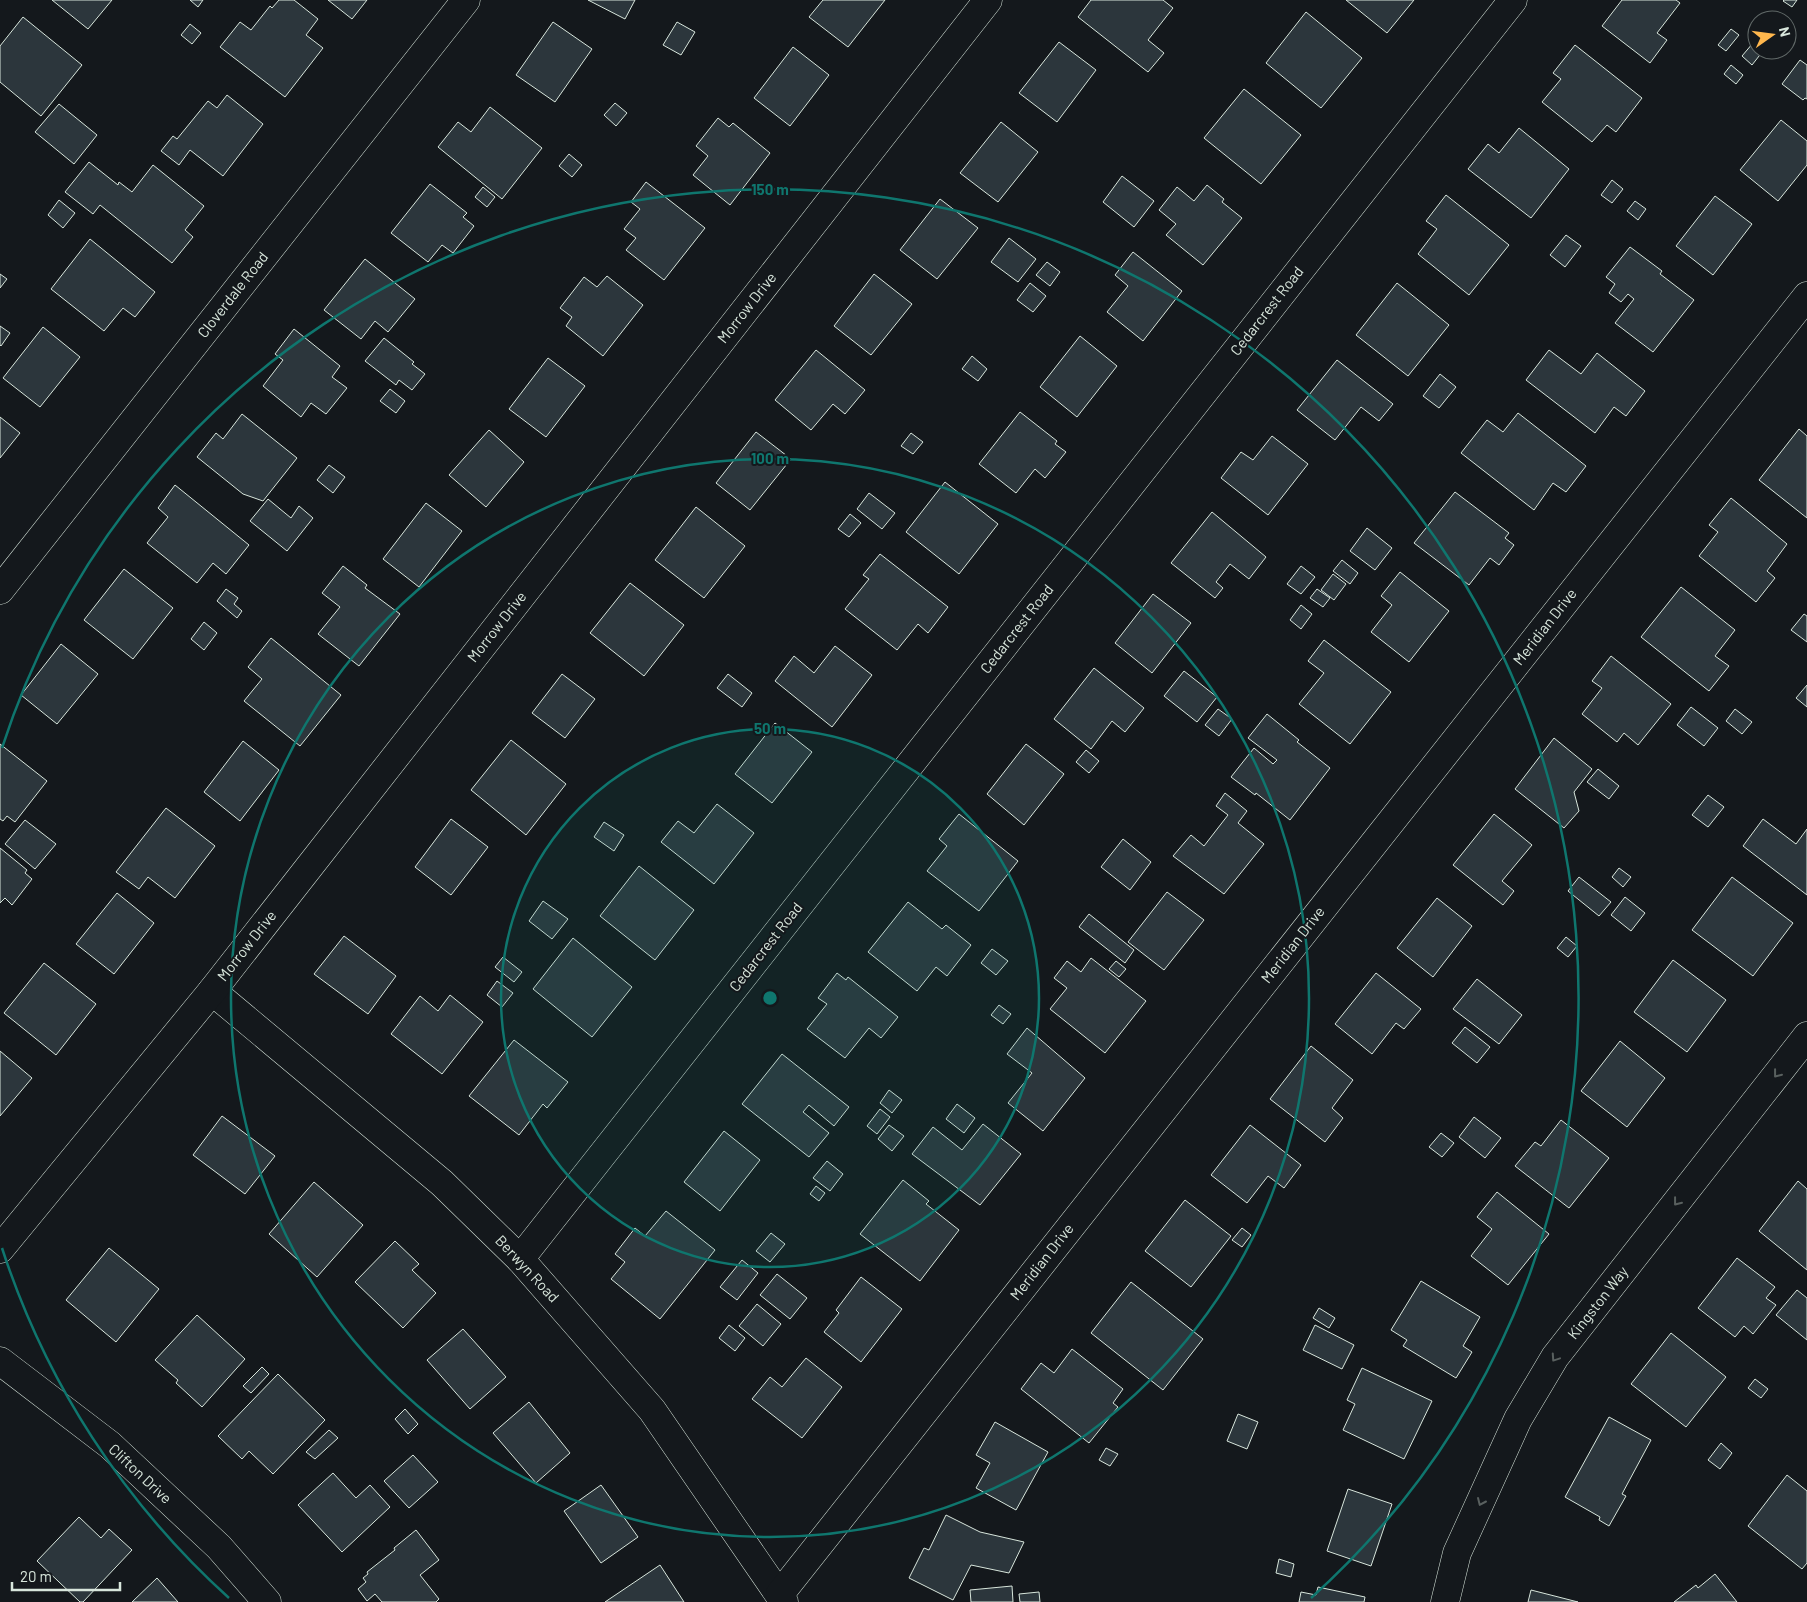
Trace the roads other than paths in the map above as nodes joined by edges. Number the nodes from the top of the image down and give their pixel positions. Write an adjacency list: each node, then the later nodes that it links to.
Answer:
1 (466, 0): 5 (street, Cloverdale Road)
2 (988, 0): 6 (street, Morrow Drive)
3 (1513, 0): 9 (street, Cedarcrest Road)
4 (1807, 296): 11 (street, Meridian Drive)
5 (0, 590)
6 (212, 991): 8 (street, Morrow Drive); 9 (street, Berwyn Road)
7 (1807, 1036): 13 (street, Kingston Way, one-way to 13)
8 (0, 1248)
9 (520, 1259): 11 (street, Berwyn Road)
10 (0, 1361): 12 (street, Clifton Drive)
11 (782, 1598)
12 (267, 1602)
13 (1445, 1602)

